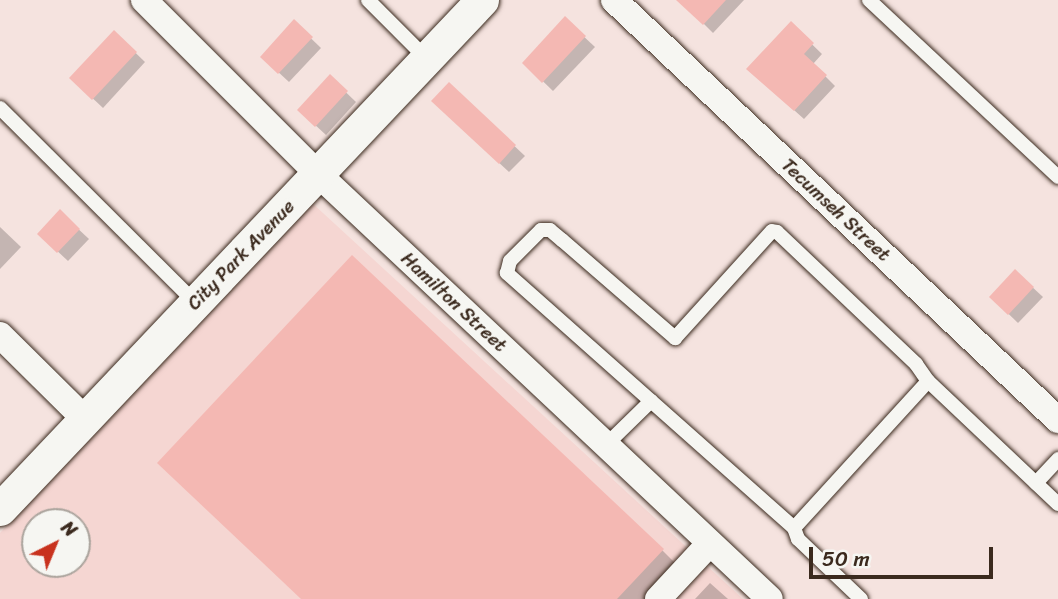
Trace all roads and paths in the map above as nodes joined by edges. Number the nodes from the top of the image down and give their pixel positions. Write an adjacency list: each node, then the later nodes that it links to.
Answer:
1 (144, 0): 8 (street, Hamilton Street)
2 (368, 0): 6 (lane)
3 (482, 0): 6 (street, City Park Avenue)
4 (614, 0): 15 (street, Tecumseh Street)
5 (869, 0): 9 (lane)
6 (427, 59): 8 (street, City Park Avenue)
7 (0, 108): 10 (lane)
8 (318, 174): 10 (street, City Park Avenue); 16 (street, Hamilton Street)
9 (1058, 177)
10 (195, 302): 14 (street, City Park Avenue)
11 (0, 335): 14 (street)
12 (928, 381): 13 (lane); 18 (lane); 21 (lane)
13 (651, 401): 16 (lane); 21 (lane)
14 (85, 419): 20 (street, City Park Avenue)
15 (1058, 420)
16 (606, 445): 22 (street, Hamilton Street)
17 (1058, 459): 18 (lane)
18 (1036, 483): 19 (lane)
19 (1058, 504)
20 (0, 509)
21 (794, 528): 25 (lane)
22 (710, 543): 23 (street); 24 (street, Hamilton Street)
23 (658, 599)
24 (770, 599)
25 (861, 599)

